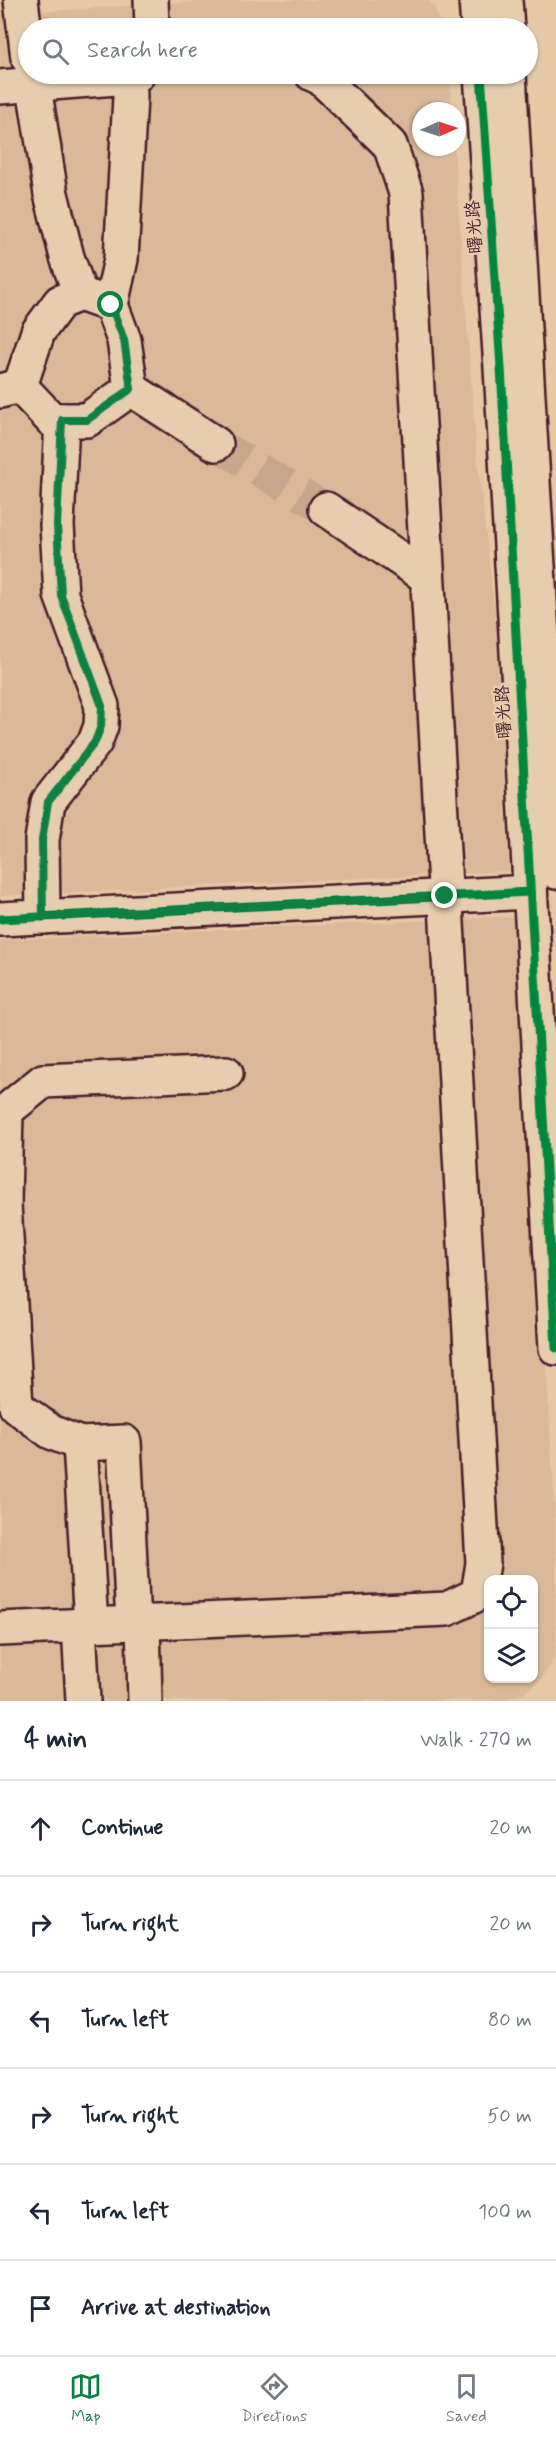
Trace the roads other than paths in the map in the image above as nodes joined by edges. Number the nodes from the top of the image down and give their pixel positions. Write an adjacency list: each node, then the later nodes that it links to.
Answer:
1 (21, 0): 5 (street)
2 (151, 0): 6 (street)
3 (476, 0): 7 (street)
4 (505, 0): 8 (street)
5 (24, 18)
6 (152, 18)
7 (477, 18)
8 (506, 18)
9 (18, 79): 15 (street)
10 (34, 84): 16 (street)
11 (132, 84): 17 (street)
12 (327, 84): 23 (street)
13 (482, 84): 25 (street, 曙光路)
14 (510, 84): 24 (street)
15 (0, 87)
16 (80, 294): 17 (street); 18 (street)
17 (111, 305): 19 (street)
18 (10, 389): 20 (street)
19 (131, 389): 20 (street); 21 (street)
20 (62, 420): 27 (street)
21 (216, 444)
22 (326, 509): 23 (street)
23 (428, 577): 26 (street)
24 (556, 872)
25 (530, 892): 26 (street); 32 (street, 曙光路)
26 (445, 896): 27 (street); 34 (street)
27 (43, 917): 28 (street)
28 (0, 919)
29 (226, 1073): 30 (street)
30 (2, 1204): 31 (street)
31 (6, 1320): 33 (street)
32 (556, 1348)
33 (80, 1444): 34 (street); 35 (street)
34 (138, 1623): 35 (street); 38 (street)
35 (85, 1625): 36 (street); 37 (street)
36 (0, 1629)
37 (83, 1701)
38 (146, 1701)

